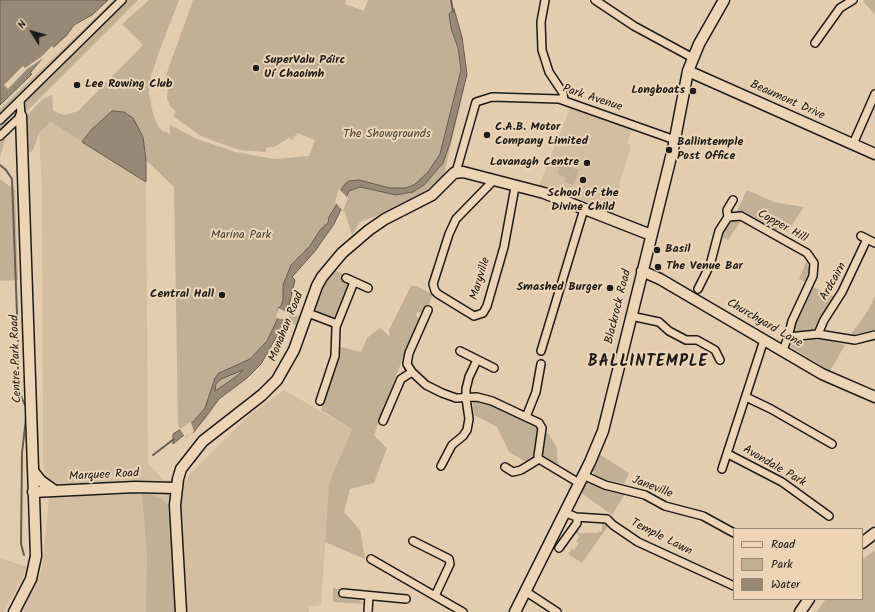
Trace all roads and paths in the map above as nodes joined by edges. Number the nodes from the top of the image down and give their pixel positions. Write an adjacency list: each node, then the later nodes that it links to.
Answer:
1 (122, 0): 11 (street)
2 (545, 0): 10 (street)
3 (595, 0): 7 (street)
4 (724, 0): 7 (street, Blackrock Road)
5 (853, 0): 6 (street)
6 (815, 43)
7 (692, 58): 8 (street, Blackrock Road)
8 (688, 71): 15 (street, Blackrock Road); 16 (street, Beaumont Drive)
9 (875, 94): 16 (street)
10 (564, 100): 15 (street, Park Avenue); 18 (street, Park Avenue)
11 (20, 101): 12 (street, Centre Park Road); 13 (street)
12 (21, 116): 14 (street); 61 (street, Centre Park Road)
13 (0, 120)
14 (0, 136)
15 (675, 140): 24 (street, Blackrock Road)
16 (853, 144): 17 (street, Beaumont Drive)
17 (875, 154)
18 (456, 172): 19 (street); 32 (street, Monahan Road)
19 (493, 181): 20 (street); 20 (street, Maryville)
20 (515, 187): 22 (street)
21 (733, 200): 23 (street)
22 (584, 209): 24 (street); 43 (street)
23 (728, 217): 30 (street); 39 (street, Copper Hill)
24 (651, 235): 26 (street, Blackrock Road)
25 (875, 243): 37 (street, Ardcairn)
26 (642, 271): 34 (street, Blackrock Road); 40 (street, Churchyard Lane)
27 (346, 278): 28 (street)
28 (354, 282): 29 (street); 36 (street)
29 (368, 288)
30 (698, 289)
31 (428, 310): 35 (street)
32 (308, 313): 36 (street); 63 (street, Monahan Road)
33 (418, 315): 35 (street)
34 (630, 316): 45 (street); 62 (street, Blackrock Road)
35 (425, 318): 48 (street)
36 (337, 324): 52 (street)
37 (818, 334): 38 (street); 39 (street)
38 (875, 335)
39 (788, 338): 41 (street, Copper Hill)
40 (764, 340): 41 (street, Churchyard Lane); 49 (street, Avondale Park)
41 (783, 350): 50 (street, Churchyard Lane)
42 (460, 351): 44 (street)
43 (541, 351)
44 (477, 360): 47 (street); 51 (street)
45 (720, 360)
46 (541, 364): 53 (street)
47 (494, 368)
48 (412, 372): 51 (street); 54 (street)
49 (746, 397): 55 (street); 56 (street, Avondale Park)
50 (875, 397)
51 (466, 398): 53 (street); 58 (street)
52 (320, 401)
53 (526, 417): 57 (street)
54 (383, 421)
55 (832, 444)
56 (728, 454): 60 (street, Avondale Park); 67 (street, Avondale Park)
57 (539, 459): 59 (street); 62 (street, Janeville)
58 (441, 466)
59 (505, 467)
60 (722, 469)
61 (33, 471): 64 (street); 65 (street, Centre Park Road)
62 (581, 479): 66 (street, Blackrock Road); 69 (street, Janeville)
63 (176, 488): 64 (street, Marquee Road); 83 (street, Monahan Road)
64 (56, 491): 65 (street, Marquee Road)
65 (33, 492): 82 (street, Centre Park Road)
66 (564, 512): 68 (street, Temple Lawn); 76 (street, Blackrock Road)
67 (829, 516)
68 (577, 518): 73 (street); 75 (street, Temple Lawn)
69 (733, 532)
70 (875, 533): 72 (street)
71 (413, 541): 79 (street)
72 (863, 542)
73 (559, 548)
74 (371, 559): 79 (street)
75 (733, 586)
76 (525, 591): 86 (street, Blackrock Road); 87 (street)
77 (343, 593): 78 (street)
78 (369, 596): 80 (street); 84 (street)
79 (435, 596): 85 (street)
80 (406, 599)
81 (808, 600): 88 (street)
82 (14, 612)
83 (181, 612)
84 (368, 612)
85 (463, 612)
86 (515, 612)
87 (557, 612)
88 (800, 612)

